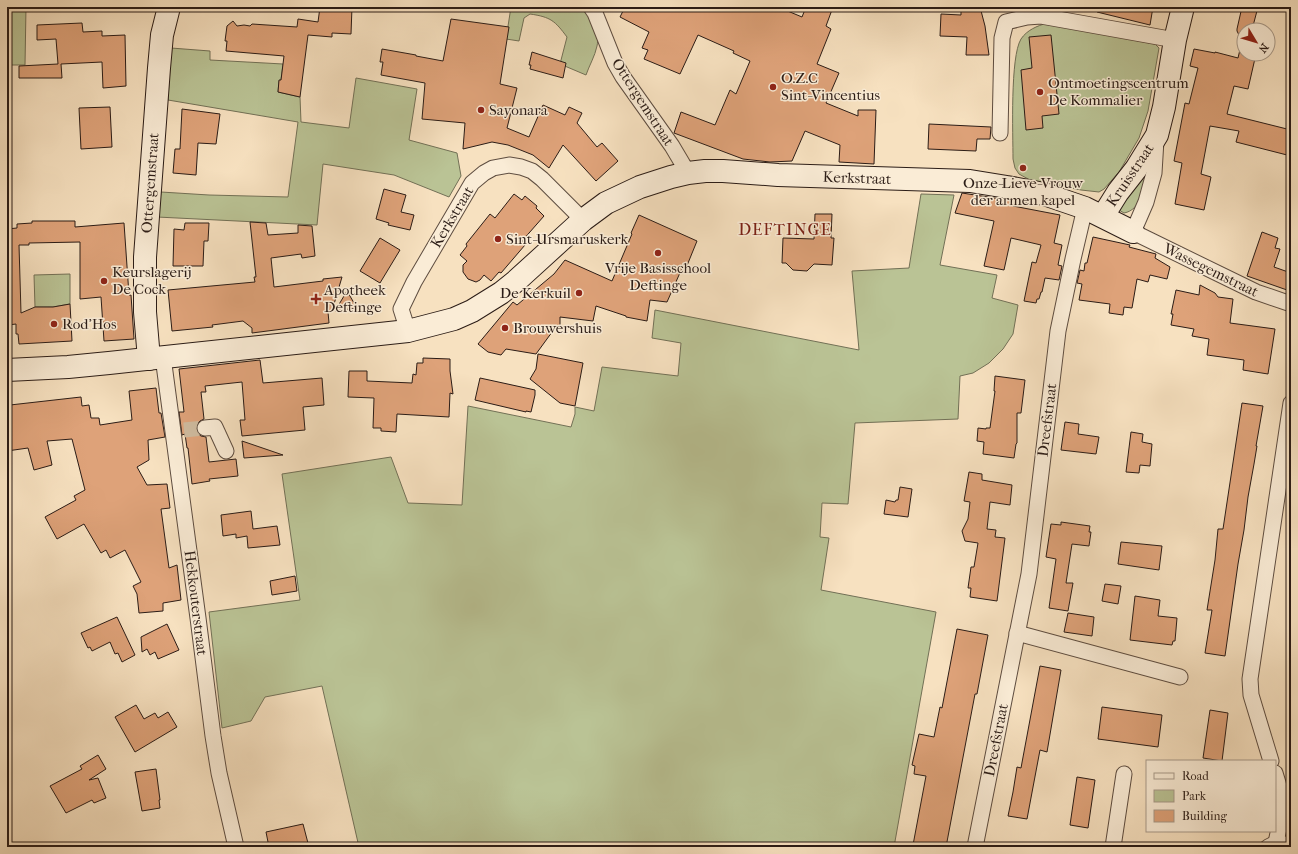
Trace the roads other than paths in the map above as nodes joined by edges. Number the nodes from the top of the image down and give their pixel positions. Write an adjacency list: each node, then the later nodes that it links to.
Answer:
1 (168, 7): 13 (street, Ottergemstraat)
2 (591, 7): 7 (street, Ottergemstraat)
3 (1183, 7): 4 (street, Kruisstraat)
4 (1175, 40): 5 (street); 6 (street, Kruisstraat)
5 (1000, 133)
6 (1156, 135): 8 (street, Kruisstraat); 10 (street, Kruisstraat)
7 (688, 173): 8 (street, Kerkstraat); 9 (street, Kerkstraat)
8 (1094, 212): 10 (street, Kerkstraat); 18 (street, Dreefstraat)
9 (583, 220): 12 (street, Kerkstraat); 12 (street, Kerkstraat)
10 (1133, 232): 11 (street, Wassegemstraat)
11 (1291, 304)
12 (408, 331): 13 (street, Kerkstraat)
13 (156, 358): 14 (street, Kerkstraat); 27 (street, Hekkouterstraat)
14 (7, 370)
15 (1291, 403): 20 (street)
16 (205, 428): 17 (street)
17 (226, 451)
18 (1017, 633): 19 (street); 28 (street, Dreefstraat)
19 (1180, 677)
20 (1271, 760)
21 (1124, 774): 29 (street)
22 (1276, 775): 23 (street)
23 (1276, 830)
24 (1275, 832): 25 (street)
25 (1271, 845): 26 (street)
26 (1291, 845)
27 (236, 847)
28 (975, 847)
29 (1113, 847)

